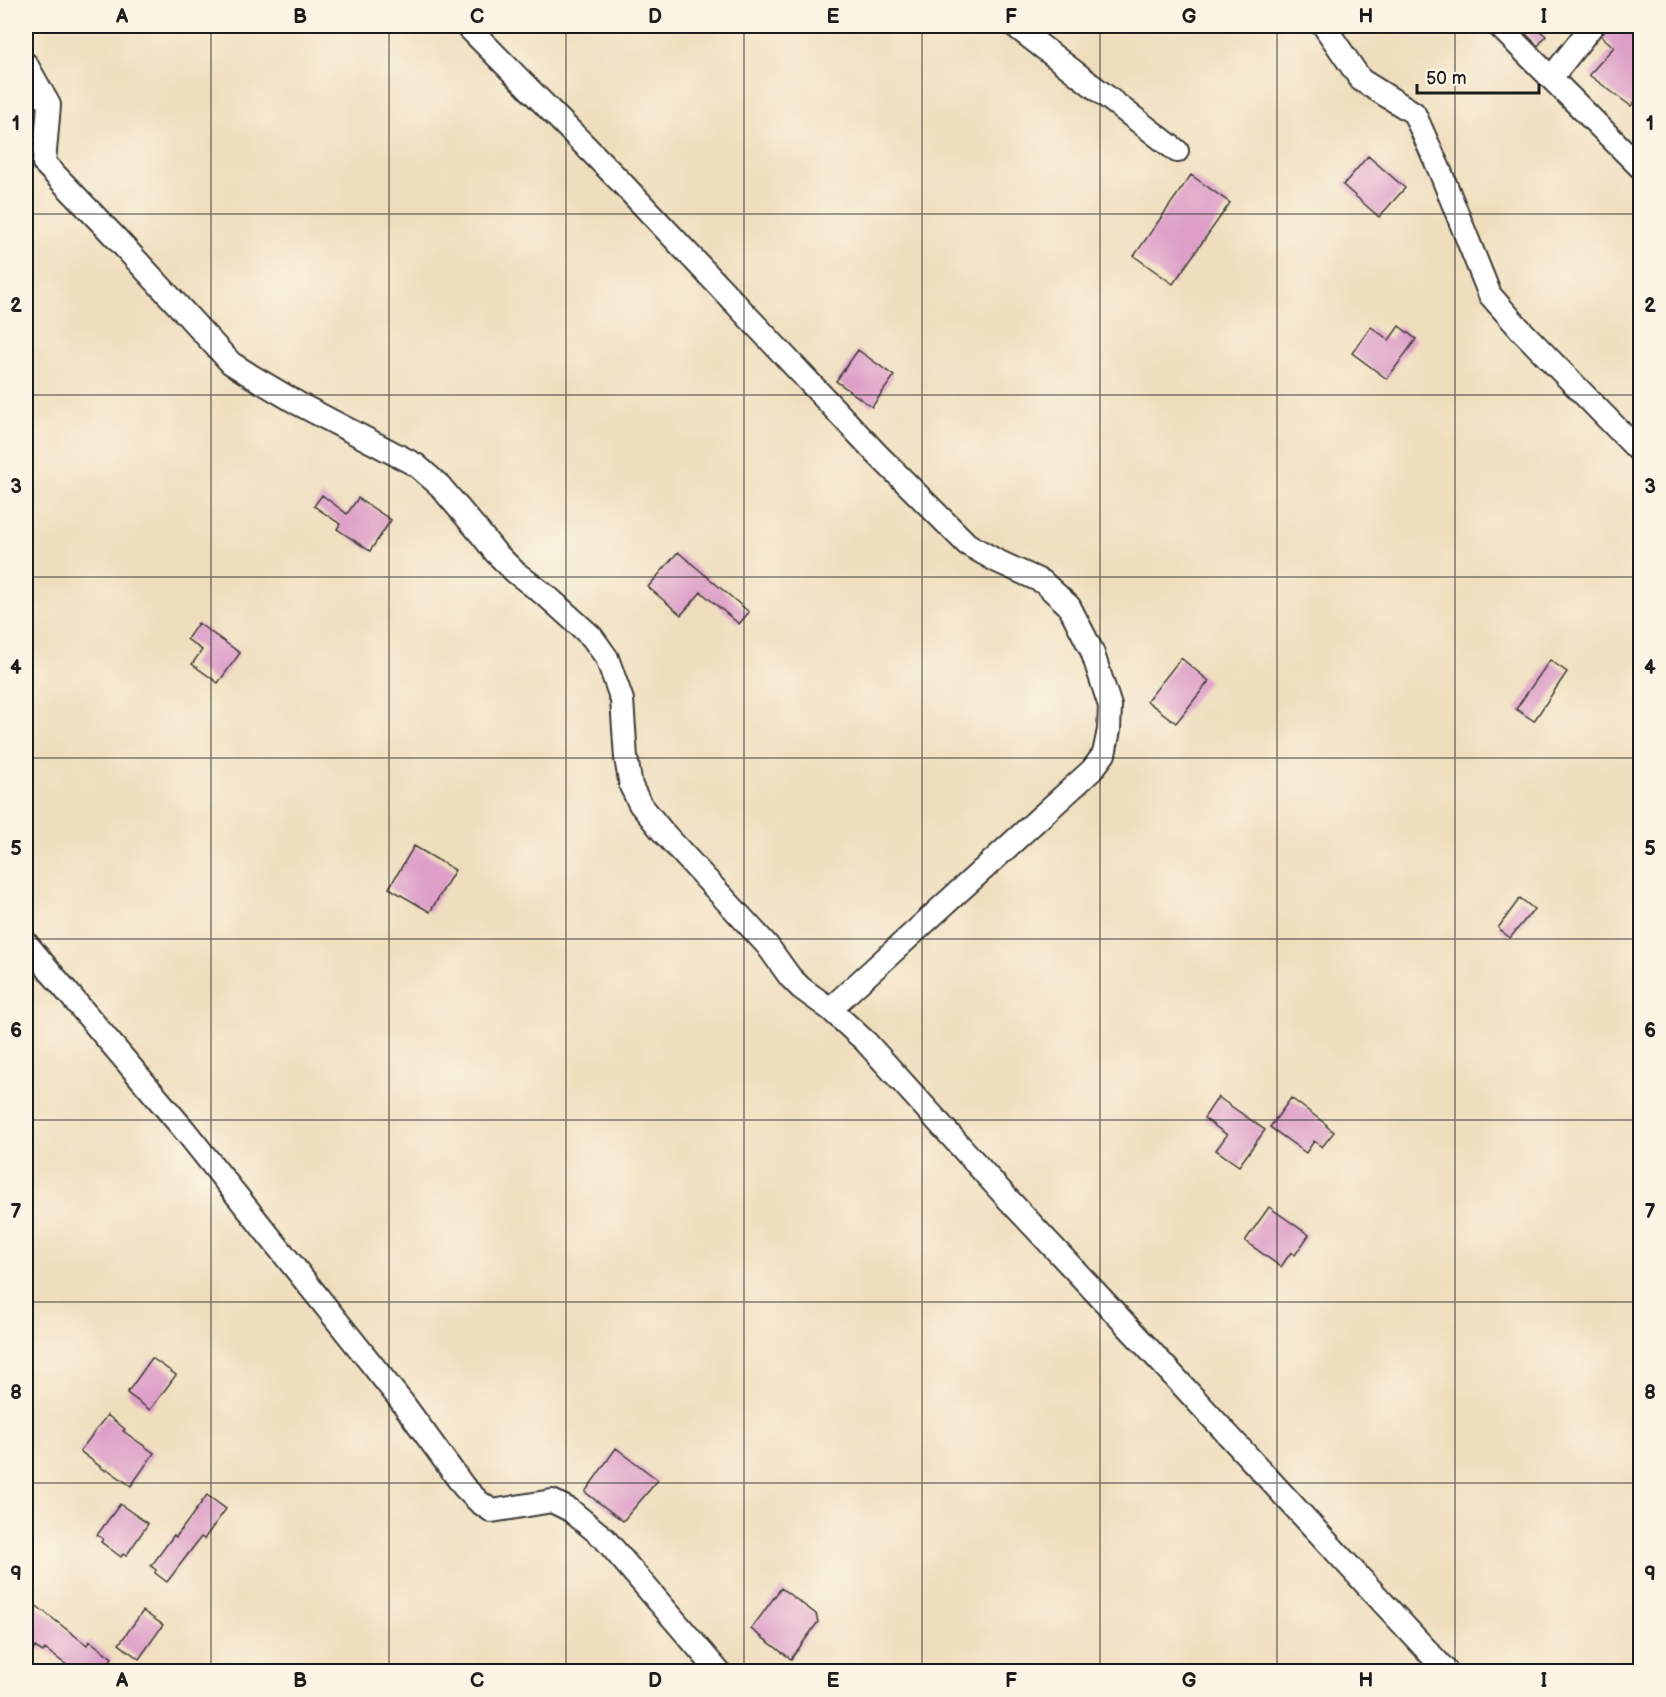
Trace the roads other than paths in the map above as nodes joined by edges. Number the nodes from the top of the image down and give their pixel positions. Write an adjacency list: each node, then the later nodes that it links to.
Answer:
1 (467, 26): 12 (street)
2 (1015, 26): 8 (street)
3 (1324, 26): 10 (street)
4 (1499, 26): 7 (street)
5 (1592, 26): 7 (street)
6 (26, 64): 12 (street)
7 (1551, 78): 9 (street)
8 (1177, 151)
9 (1637, 157)
10 (1641, 452)
11 (26, 943): 13 (street)
12 (830, 1009): 14 (street)
13 (719, 1671)
14 (1447, 1671)

